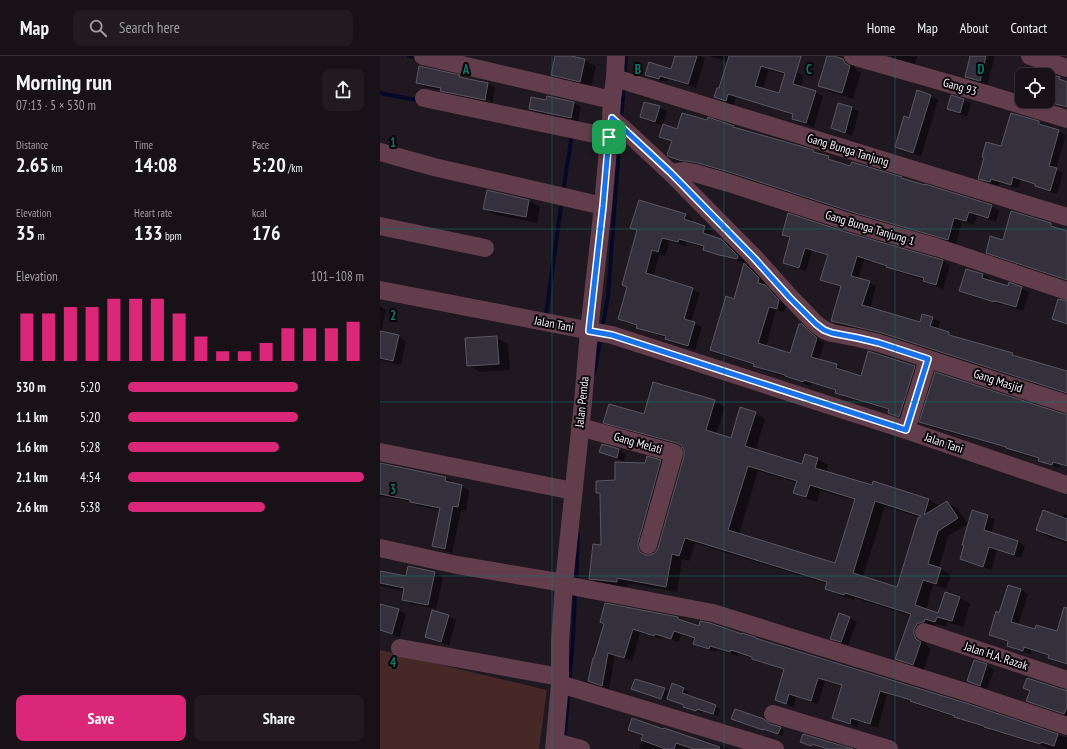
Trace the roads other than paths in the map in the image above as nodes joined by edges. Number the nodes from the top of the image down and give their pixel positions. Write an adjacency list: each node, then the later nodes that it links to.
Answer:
1 (423, 56): 8 (street)
2 (616, 56): 6 (street, Jalan Pemda)
3 (853, 56): 9 (street, Gang 93)
4 (1030, 56): 5 (street)
5 (1067, 68)
6 (621, 80): 8 (street, Jalan Pemda); 14 (street, Gang Bunga Tanjung)
7 (424, 98): 10 (street)
8 (612, 100): 10 (street, Jalan Pemda)
9 (1067, 119)
10 (615, 127): 12 (street, Gang Masjid); 13 (street, Jalan Pemda)
11 (380, 152): 13 (street)
12 (671, 173): 18 (street, Gang Bunga Tanjung 1); 20 (street, Gang Masjid)
13 (603, 206): 19 (street, Jalan Pemda)
14 (1067, 216)
15 (380, 226): 16 (street)
16 (485, 248)
17 (380, 290): 19 (street, Jalan Tani)
18 (1067, 291)
19 (599, 333): 22 (street, Jalan Pemda); 23 (street, Jalan Tani)
20 (928, 359): 21 (street, Gang Masjid); 23 (street)
21 (1067, 404)
22 (580, 427): 26 (street, Jalan Pemda); 27 (street, Gang Melati)
23 (906, 430): 25 (street, Jalan Tani)
24 (380, 452): 26 (street)
25 (1067, 484)
26 (573, 491): 29 (street, Jalan Pemda)
27 (648, 545)
28 (380, 548): 29 (street)
29 (569, 585): 33 (street, Jalan Pemda); 35 (street)
30 (924, 632): 32 (street, Jalan H.A. Razak)
31 (400, 648): 33 (street)
32 (1067, 680)
33 (564, 683): 36 (street, Jalan Pemda); 37 (street)
34 (772, 714): 38 (street)
35 (1067, 726)
36 (564, 746)
37 (775, 749)
38 (889, 749)

